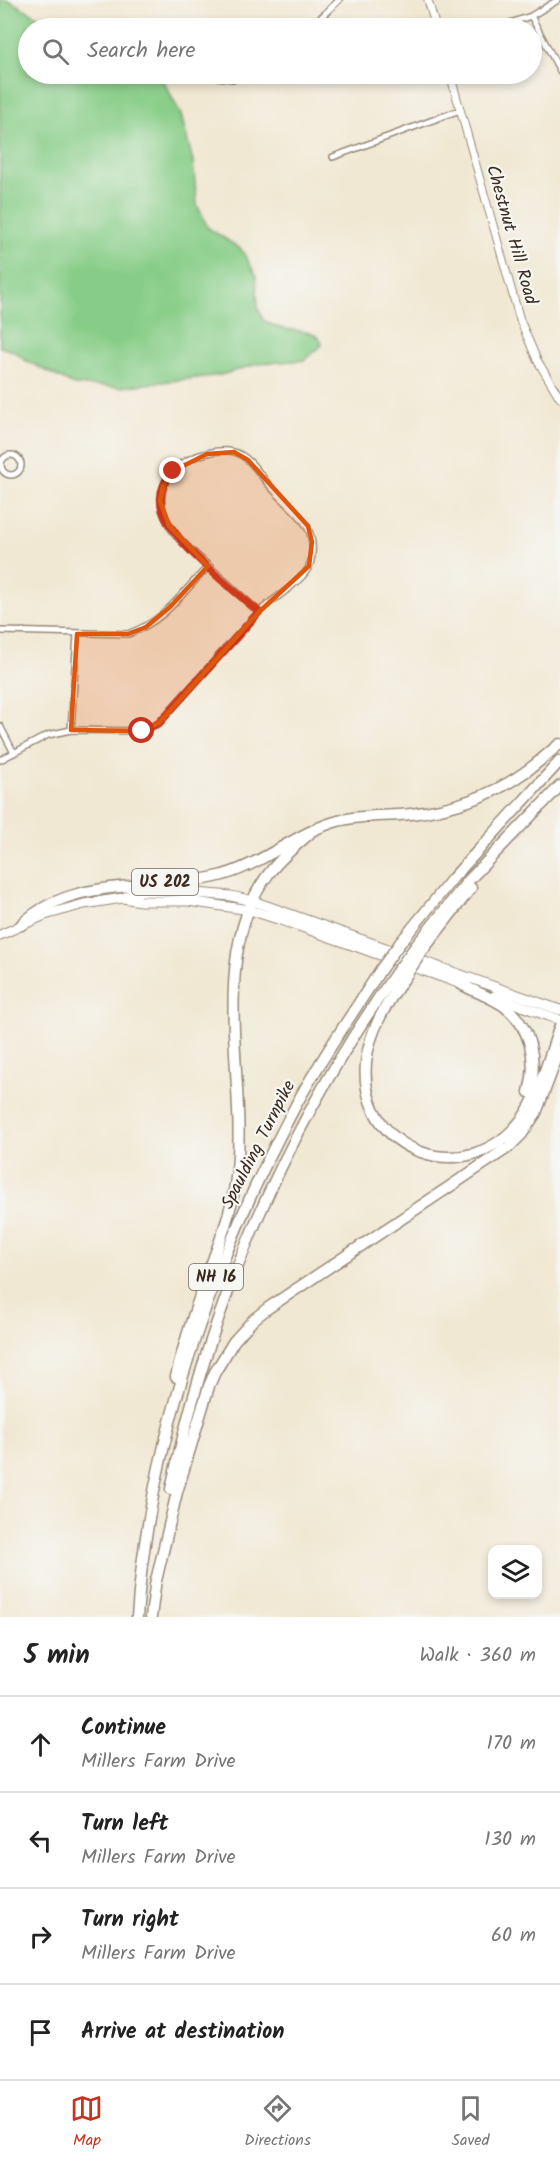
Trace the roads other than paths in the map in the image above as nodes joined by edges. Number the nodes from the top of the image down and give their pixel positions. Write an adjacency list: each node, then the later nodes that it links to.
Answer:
1 (339, 0): 5 (street)
2 (428, 0): 6 (street)
3 (558, 0): 4 (street)
4 (531, 16): 7 (street)
5 (320, 18)
6 (433, 18)
7 (525, 18)
8 (542, 37): 9 (street)
9 (560, 71)
10 (453, 84): 11 (street, Chestnut Hill Road)
11 (460, 110): 12 (street); 13 (street, Chestnut Hill Road)
12 (333, 157)
13 (560, 398)
14 (208, 567): 15 (street); 15 (street); 17 (street)
15 (259, 612): 19 (street)
16 (0, 631): 17 (street)
17 (77, 634): 19 (street)
18 (0, 726): 21 (street)
19 (71, 730): 21 (street)
20 (560, 744): 25 (highway, US 202)
21 (14, 753): 22 (street)
22 (0, 760)
23 (560, 761): 38 (highway, Spaulding Turnpike / NH 16, bridge)
24 (560, 786): 29 (highway, Spaulding Turnpike / NH 16, bridge)
25 (309, 834): 26 (highway); 27 (highway, US 202)
26 (252, 906): 27 (highway, US 202); 30 (highway); 31 (highway); 38 (highway)
27 (21, 925): 28 (highway, US 202)
28 (0, 935)
29 (401, 975): 37 (highway); 39 (highway, Spaulding Turnpike / NH 16)
30 (461, 984): 32 (highway); 37 (highway)
31 (560, 1010)
32 (560, 1020)
33 (560, 1026): 37 (highway)
34 (560, 1050): 36 (highway)
35 (560, 1067): 36 (highway)
36 (543, 1095): 39 (highway)
37 (512, 1130)
38 (157, 1480): 40 (highway, Spaulding Turnpike / NH 16)
39 (155, 1585): 41 (highway, Spaulding Turnpike / NH 16)
40 (136, 1617)
41 (151, 1617)

